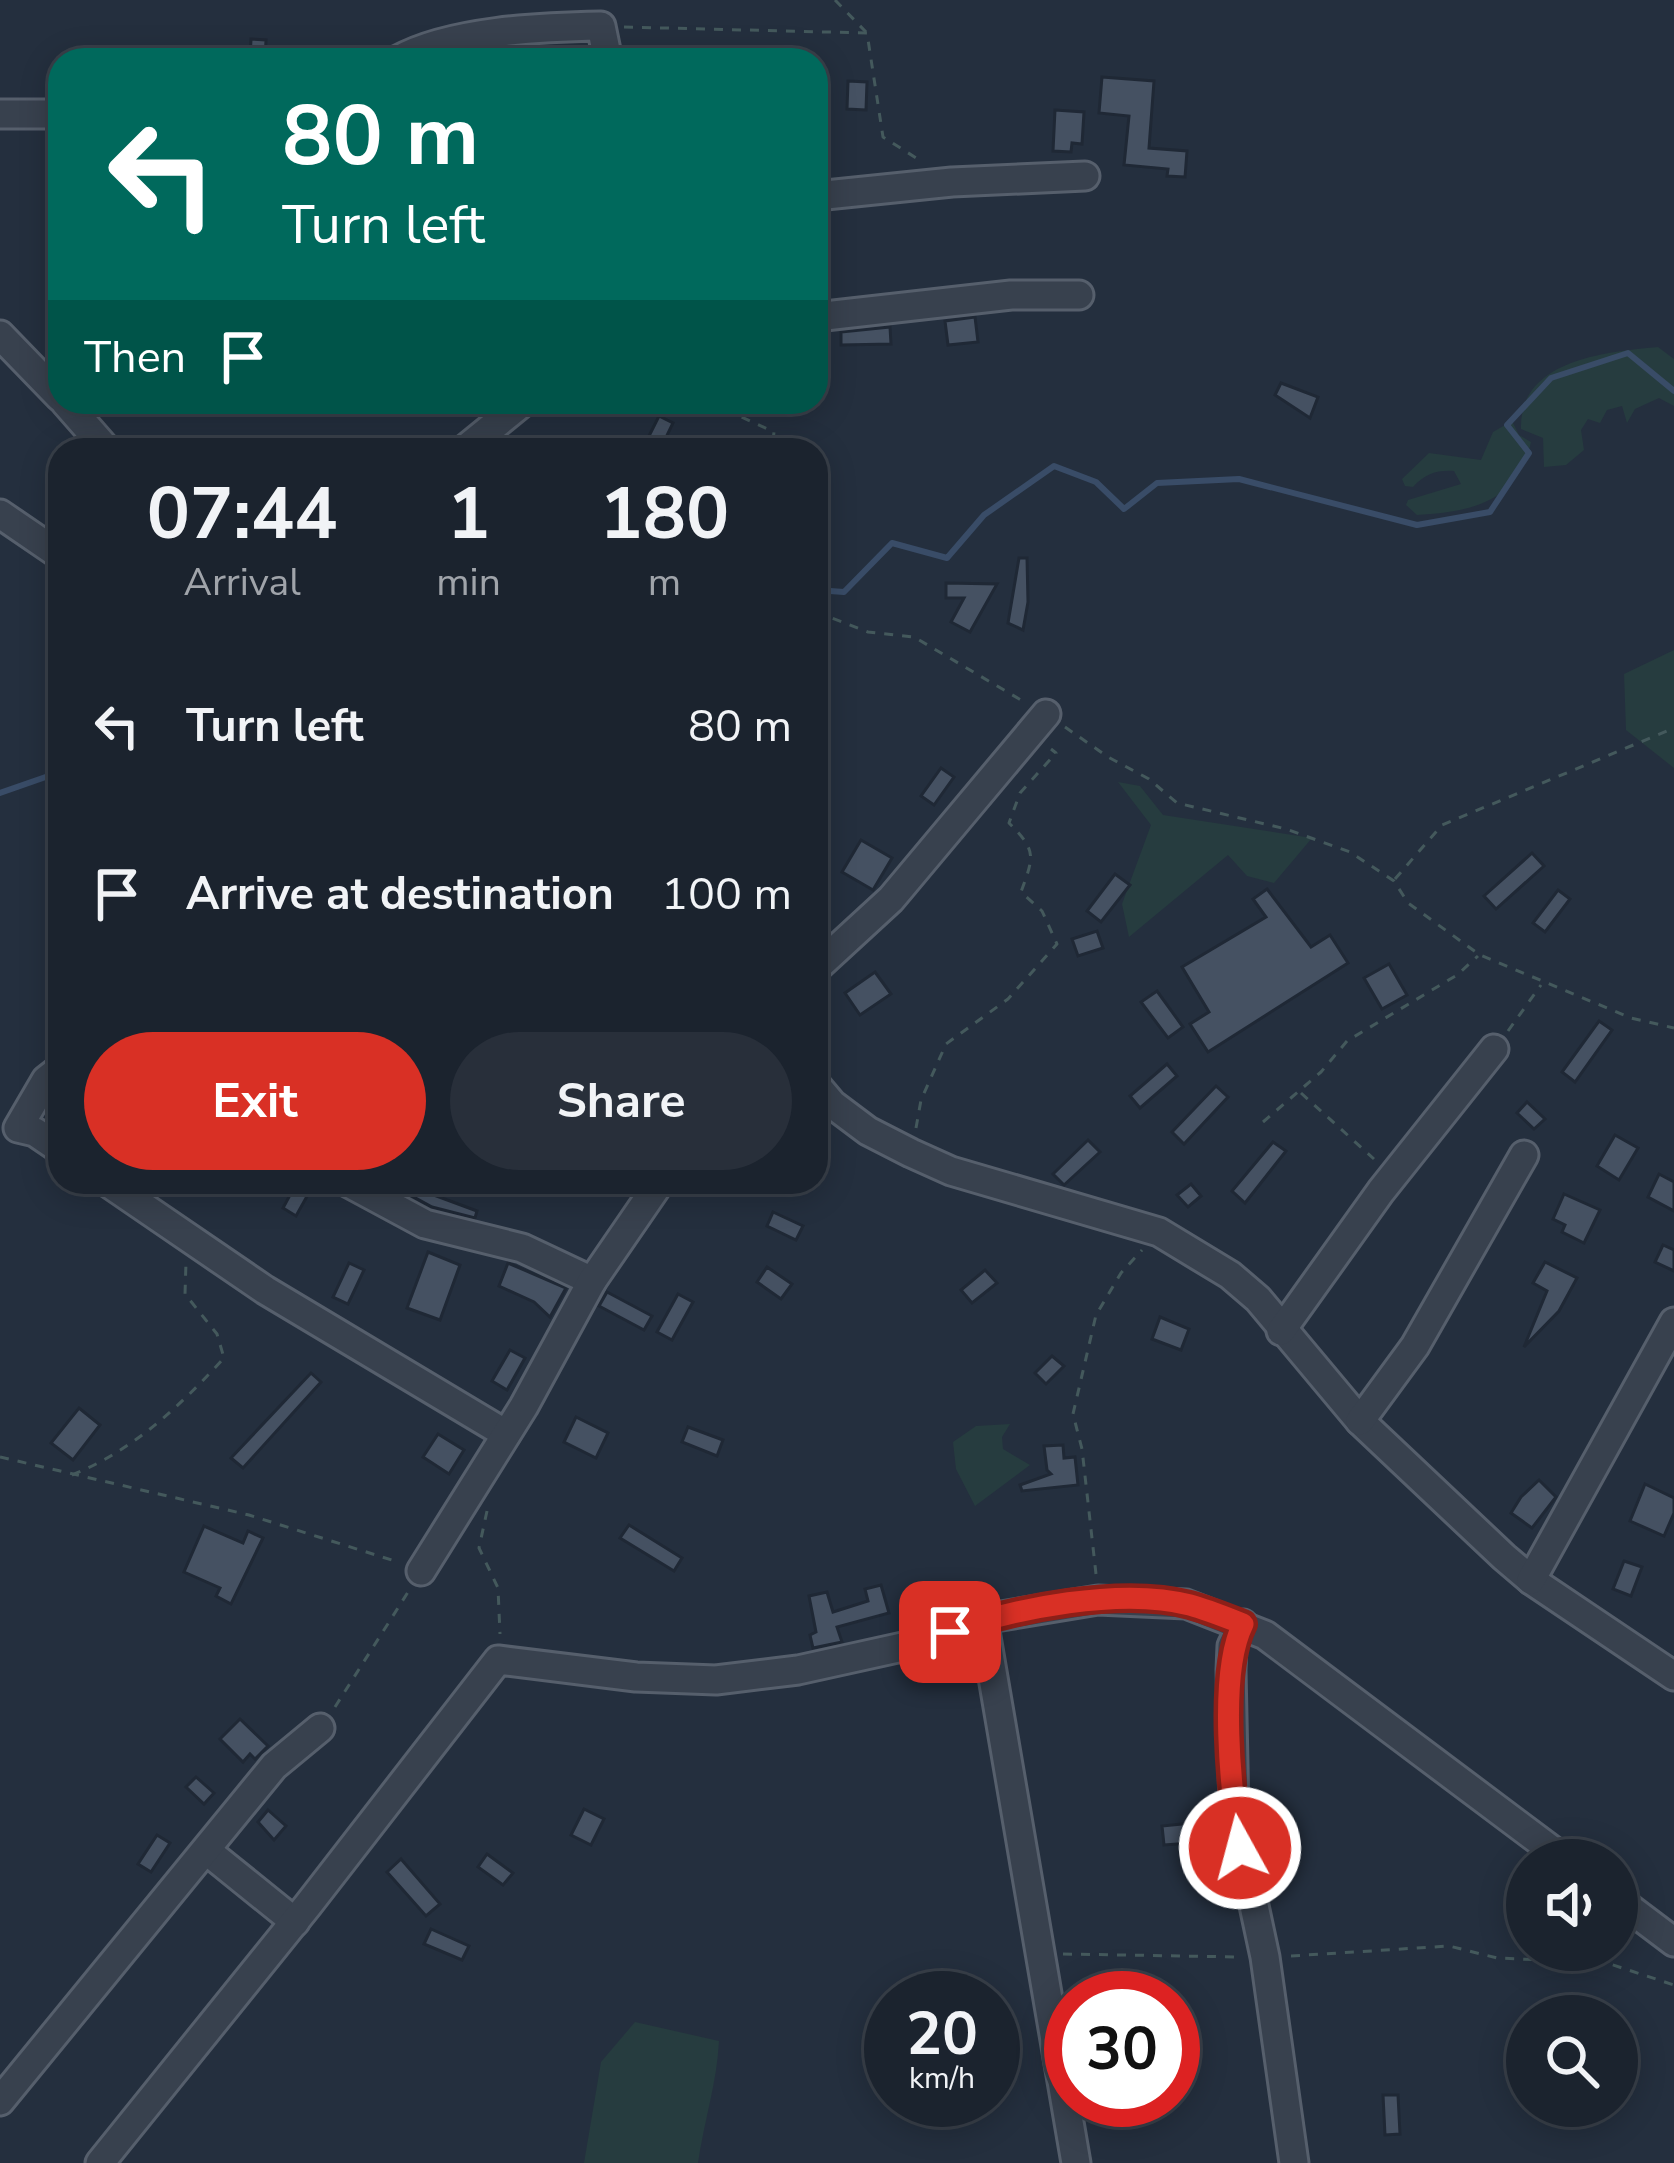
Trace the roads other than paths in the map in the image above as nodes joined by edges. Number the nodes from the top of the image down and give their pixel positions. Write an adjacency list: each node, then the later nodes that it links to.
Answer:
1 (602, 13): 2 (street); 3 (street)
2 (425, 48)
3 (606, 48)
4 (48, 113): 5 (street)
5 (0, 115)
6 (1085, 176): 7 (street)
7 (828, 195)
8 (1079, 295): 9 (street)
9 (828, 316)
10 (0, 335): 11 (street)
11 (48, 384)
12 (76, 414): 14 (street)
13 (508, 414): 15 (street)
14 (97, 438)
15 (479, 438)
16 (0, 514): 17 (street)
17 (48, 547)
18 (1039, 723): 19 (street)
19 (828, 957)
20 (1494, 1049): 30 (street)
21 (48, 1078): 23 (street)
22 (828, 1099): 30 (street)
23 (48, 1141)
24 (1523, 1155): 31 (street)
25 (125, 1194): 32 (street)
26 (369, 1194): 28 (street)
27 (652, 1194): 28 (street)
28 (592, 1281): 32 (street)
29 (1674, 1322): 34 (street)
30 (1281, 1331): 31 (street)
31 (1360, 1421): 34 (street)
32 (506, 1435): 33 (street)
33 (421, 1570)
34 (1532, 1580): 37 (street)
35 (983, 1619): 36 (street); 42 (street); 46 (street)
36 (1243, 1624): 39 (street); 47 (street)
37 (1674, 1676)
38 (320, 1728): 40 (street)
39 (1536, 1839)
40 (207, 1851): 42 (street); 44 (street)
41 (1638, 1915): 43 (street)
42 (295, 1922): 45 (street)
43 (1674, 1942)
44 (0, 2101)
45 (100, 2163)
46 (1076, 2163)
47 (1294, 2163)

